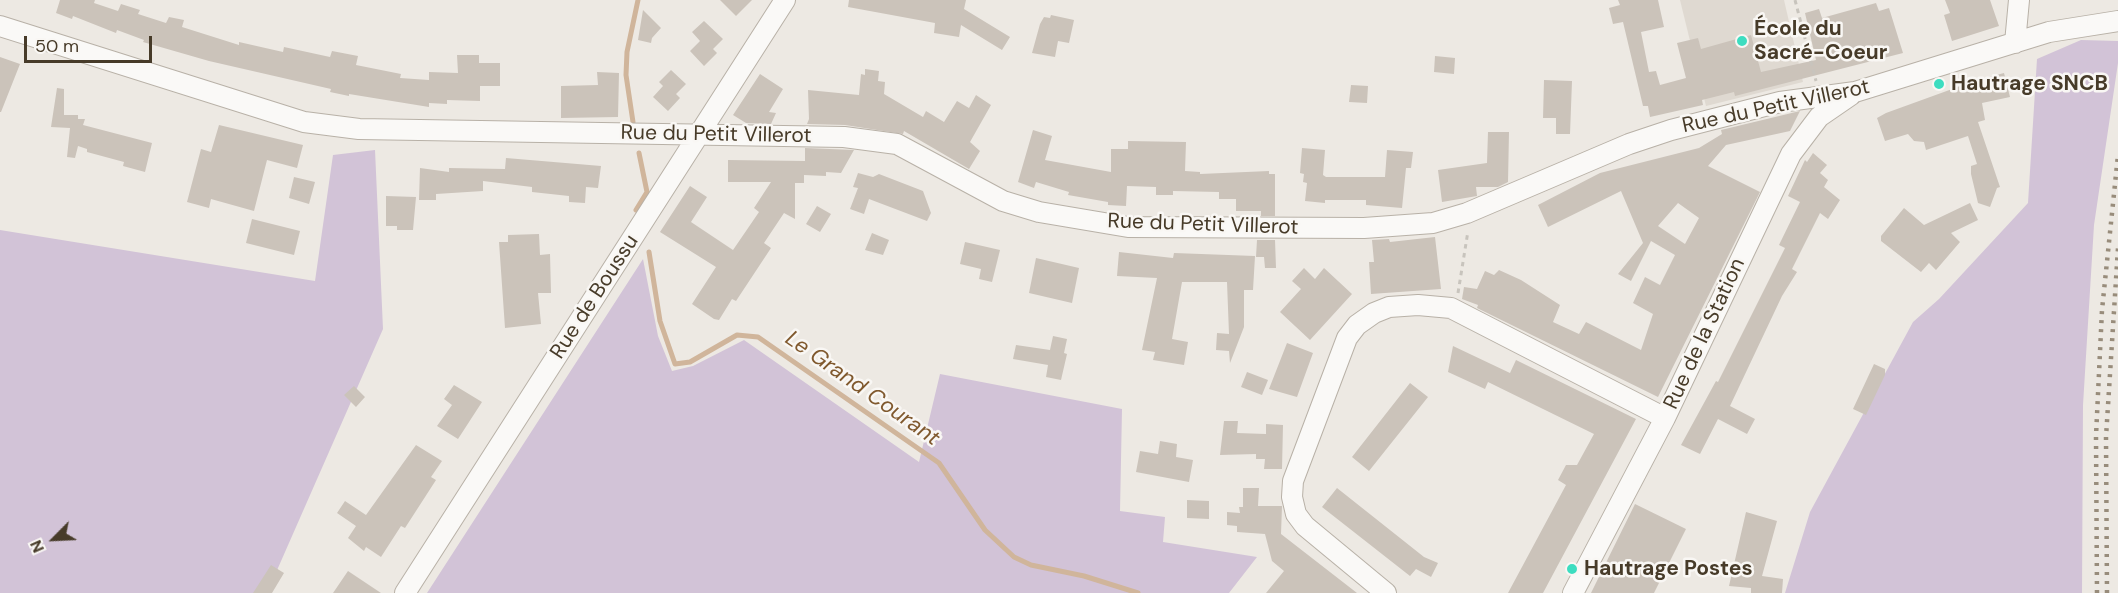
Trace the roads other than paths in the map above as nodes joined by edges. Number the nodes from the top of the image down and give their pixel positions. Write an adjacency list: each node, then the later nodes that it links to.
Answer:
1 (785, 0): 7 (street, Rue de Boussu)
2 (2019, 0): 5 (street)
3 (2118, 21): 5 (street, Rue du Petit Villerot)
4 (0, 26): 7 (street, Rue du Petit Villerot)
5 (2015, 43): 6 (street, Rue du Petit Villerot)
6 (1855, 92): 7 (street, Rue du Petit Villerot); 8 (street, Rue de la Station)
7 (698, 136): 9 (street, Rue de Boussu)
8 (1665, 418): 10 (street); 11 (street, Rue de la Station)
9 (405, 593)
10 (1386, 593)
11 (1573, 593)

